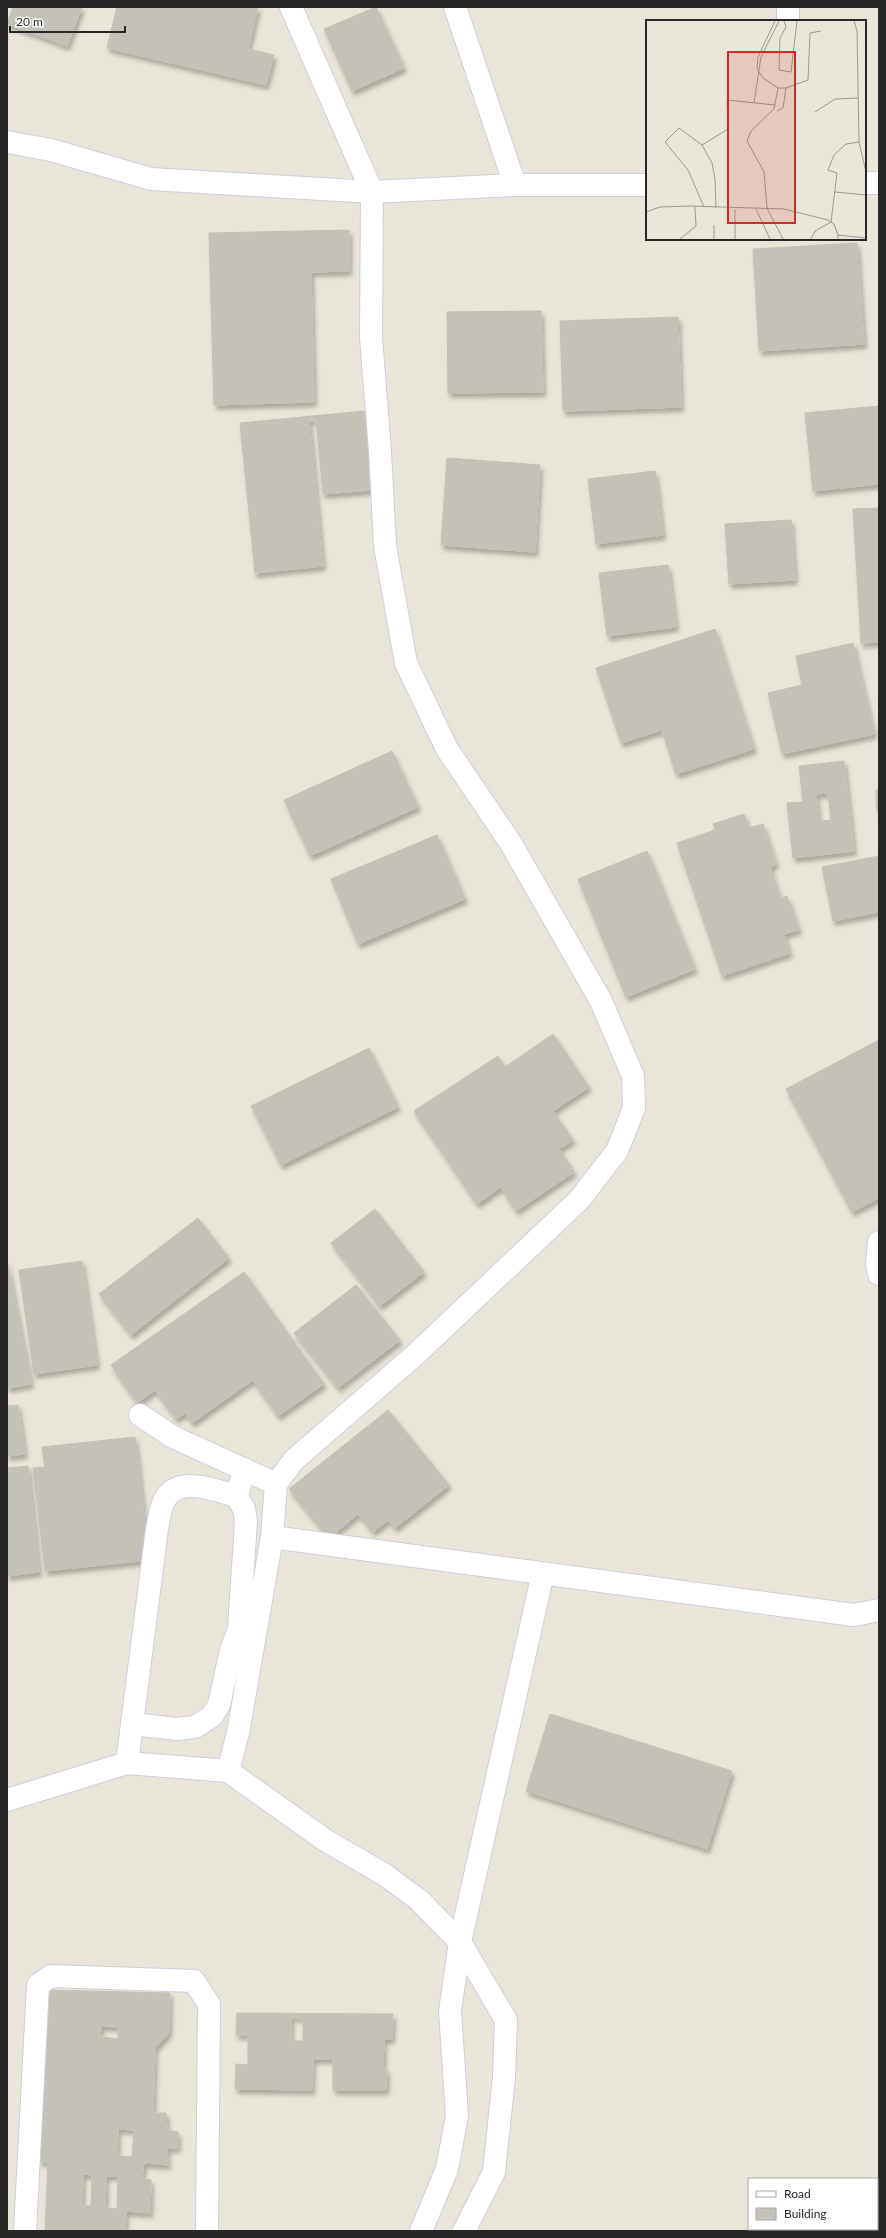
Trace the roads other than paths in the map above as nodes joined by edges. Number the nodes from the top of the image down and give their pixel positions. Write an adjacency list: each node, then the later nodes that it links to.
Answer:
1 (291, 7): 10 (street)
2 (455, 7): 9 (street)
3 (788, 7): 4 (street)
4 (788, 20)
5 (7, 142): 10 (street)
6 (879, 182): 7 (street)
7 (866, 183)
8 (646, 185): 9 (street)
9 (515, 186): 10 (street)
10 (372, 192): 15 (street)
11 (879, 1242): 12 (street)
12 (879, 1274)
13 (140, 1415): 14 (street)
14 (244, 1469): 15 (street); 16 (street)
15 (276, 1484): 17 (street)
16 (237, 1496): 20 (street); 20 (street)
17 (272, 1537): 18 (street); 22 (street)
18 (542, 1572): 19 (street); 24 (street)
19 (879, 1610)
20 (132, 1724): 21 (street)
21 (127, 1763): 22 (street); 23 (street)
22 (228, 1771): 24 (street)
23 (7, 1800)
24 (460, 1942): 27 (street); 28 (street)
25 (25, 2231): 26 (street)
26 (207, 2231)
27 (421, 2231)
28 (464, 2231)

